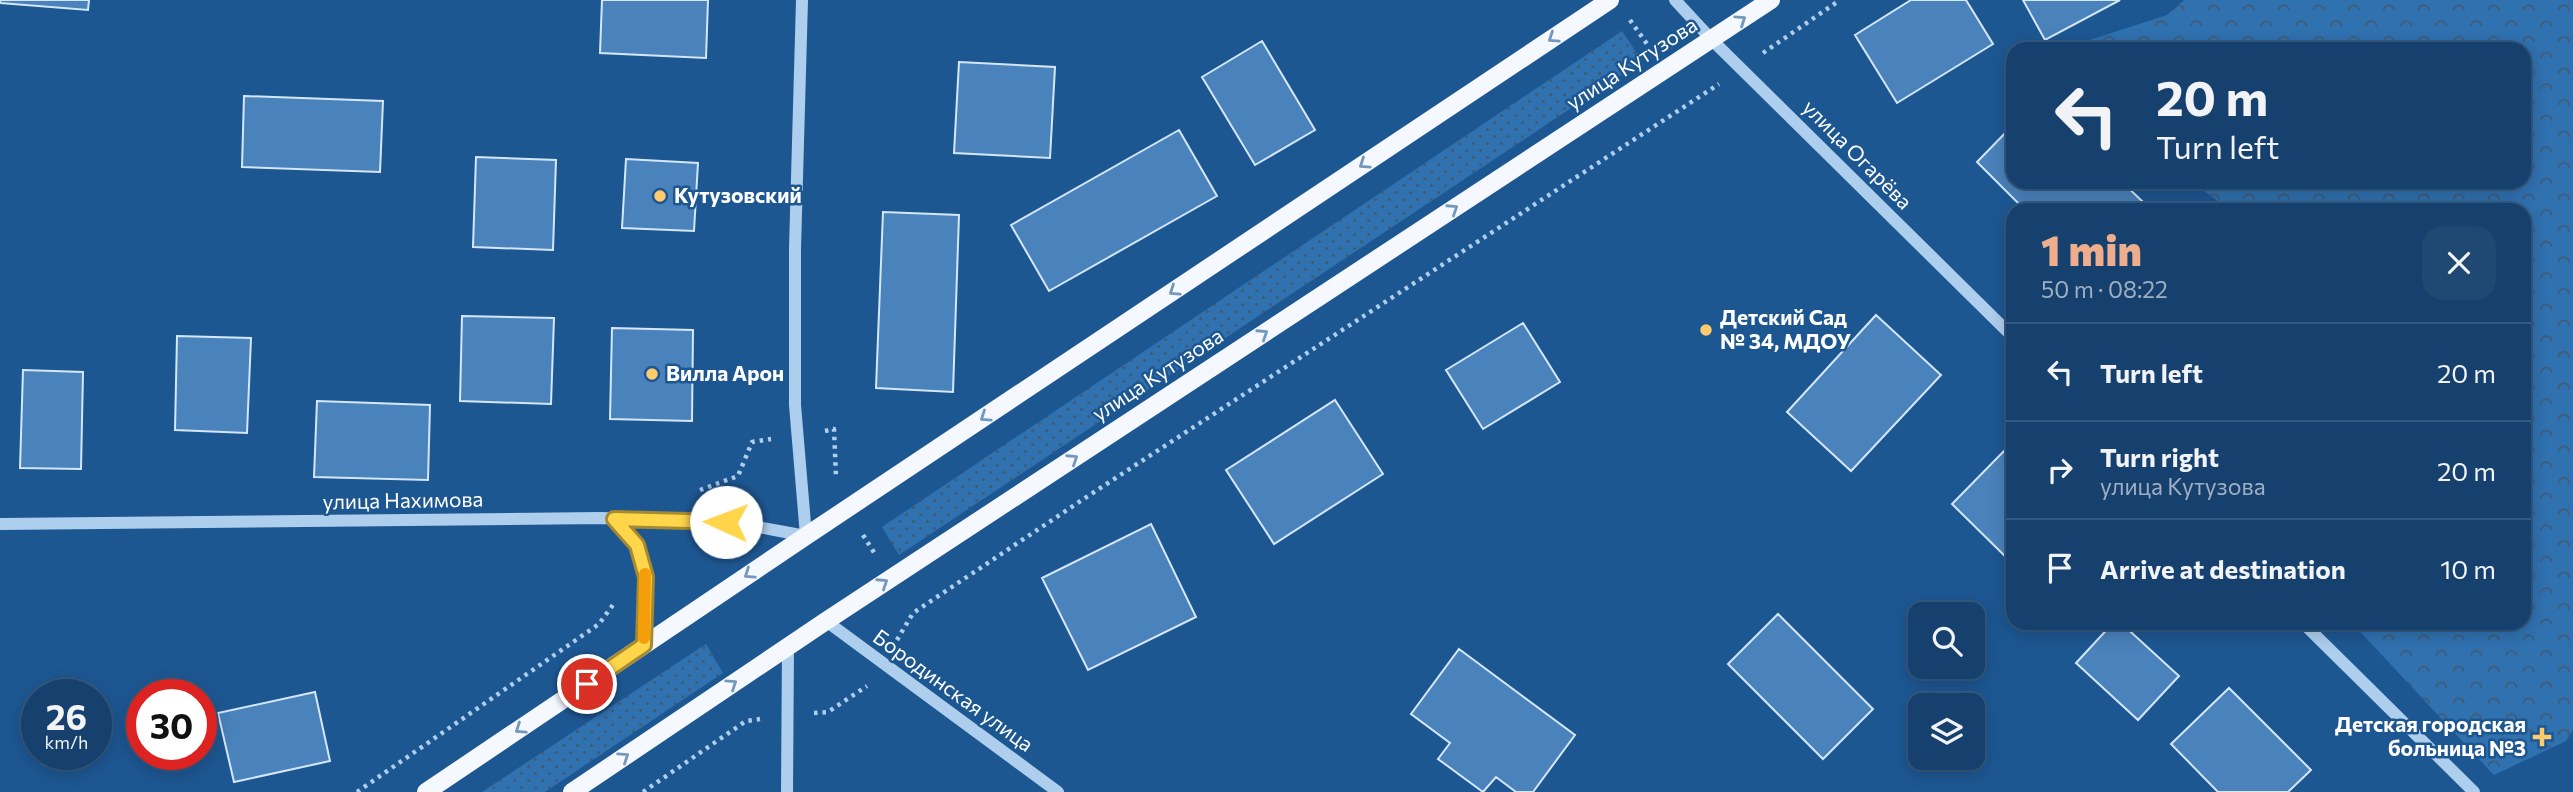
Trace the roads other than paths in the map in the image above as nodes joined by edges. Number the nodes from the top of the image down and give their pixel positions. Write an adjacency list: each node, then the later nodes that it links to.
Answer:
1 (802, 0): 9 (street)
2 (1609, 0): 9 (main road, one-way to 9)
3 (1675, 0): 5 (street, улица Огарёва)
4 (1771, 0): 5 (main road, улица Кутузова, one-way to 4)
5 (1712, 40): 6 (street, улица Огарёва); 10 (main road, улица Кутузова, one-way to 5)
6 (2006, 330)
7 (614, 519): 8 (street, улица Нахимова); 9 (street, улица Нахимова); 12 (street)
8 (0, 524)
9 (806, 536): 12 (main road, one-way to 12)
10 (825, 621): 13 (main road, улица Кутузова); 17 (street, Бородинская улица)
11 (2310, 630): 18 (street)
12 (644, 645): 14 (main road, one-way to 14)
13 (788, 646): 15 (main road, улица Кутузова, one-way to 13); 16 (street)
14 (426, 792)
15 (572, 792)
16 (787, 792)
17 (1058, 792)
18 (2474, 792)

